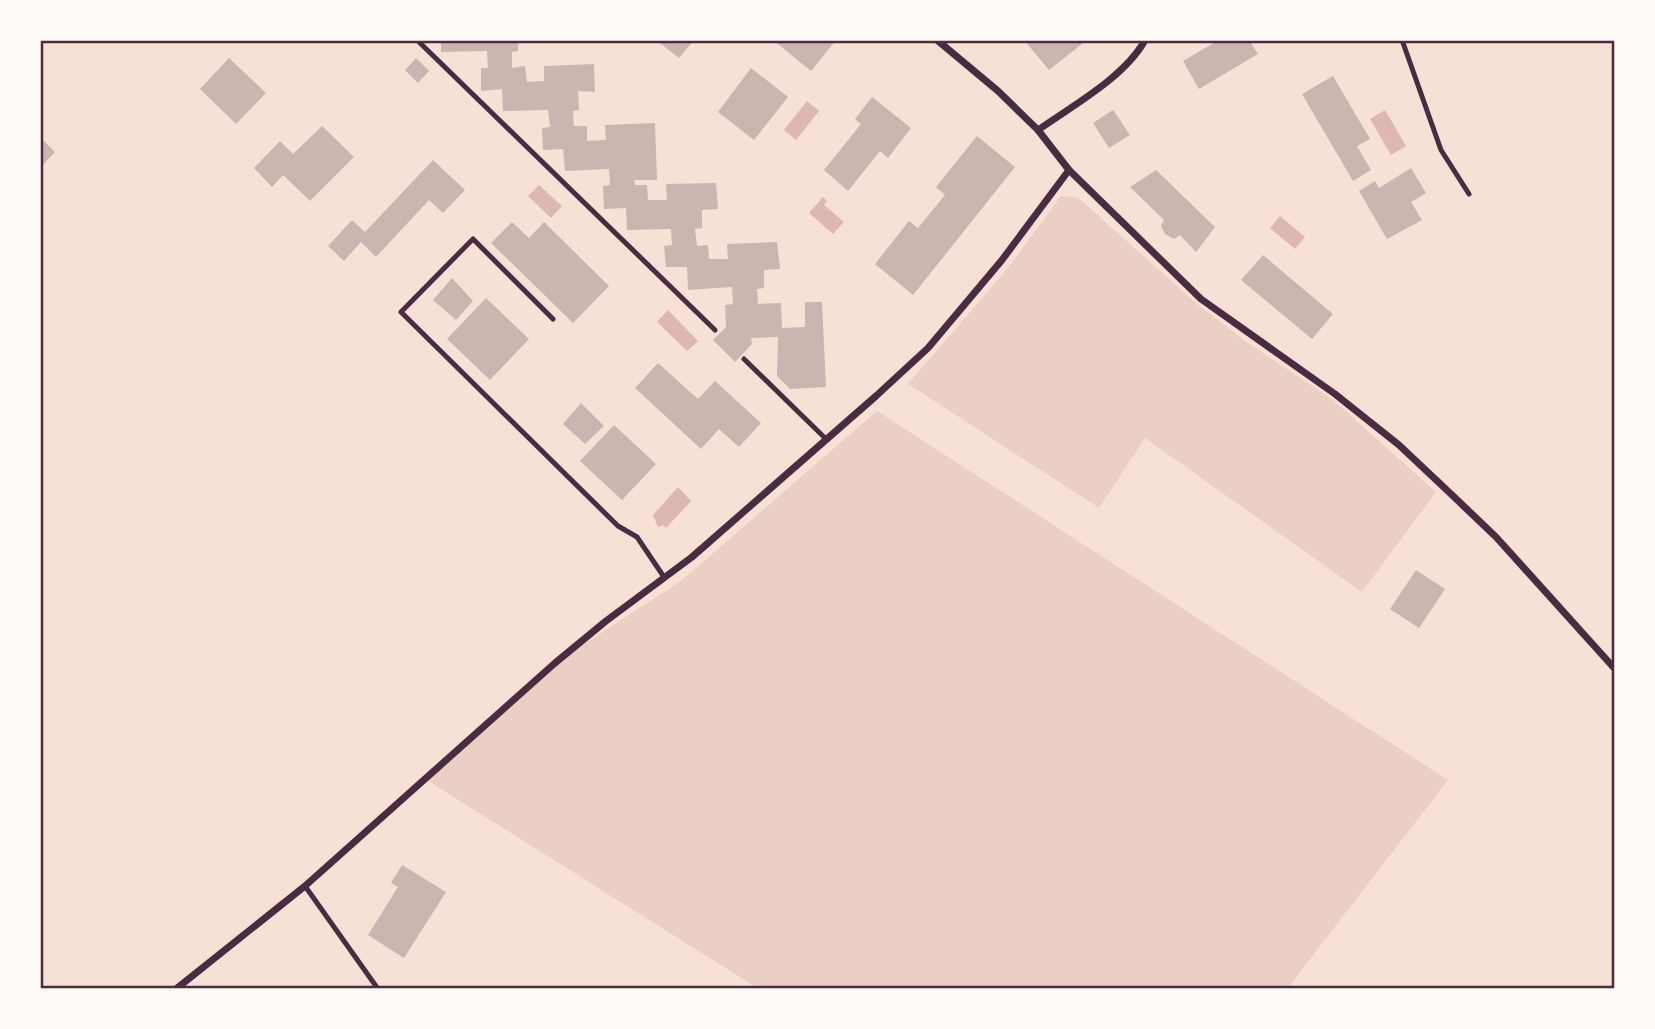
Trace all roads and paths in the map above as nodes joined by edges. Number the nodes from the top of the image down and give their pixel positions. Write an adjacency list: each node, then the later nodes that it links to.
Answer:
1 (417, 40): 9 (lane)
2 (936, 40): 5 (street)
3 (1144, 40): 5 (street)
4 (1402, 40): 7 (lane)
5 (1038, 130): 6 (street)
6 (1069, 170): 11 (street); 13 (street)
7 (1469, 194)
8 (554, 319): 12 (lane)
9 (715, 330)
10 (744, 359): 11 (lane)
11 (826, 439): 12 (street)
12 (664, 577): 14 (street)
13 (1615, 669)
14 (305, 886): 15 (street); 16 (lane)
15 (176, 989)
16 (378, 989)

